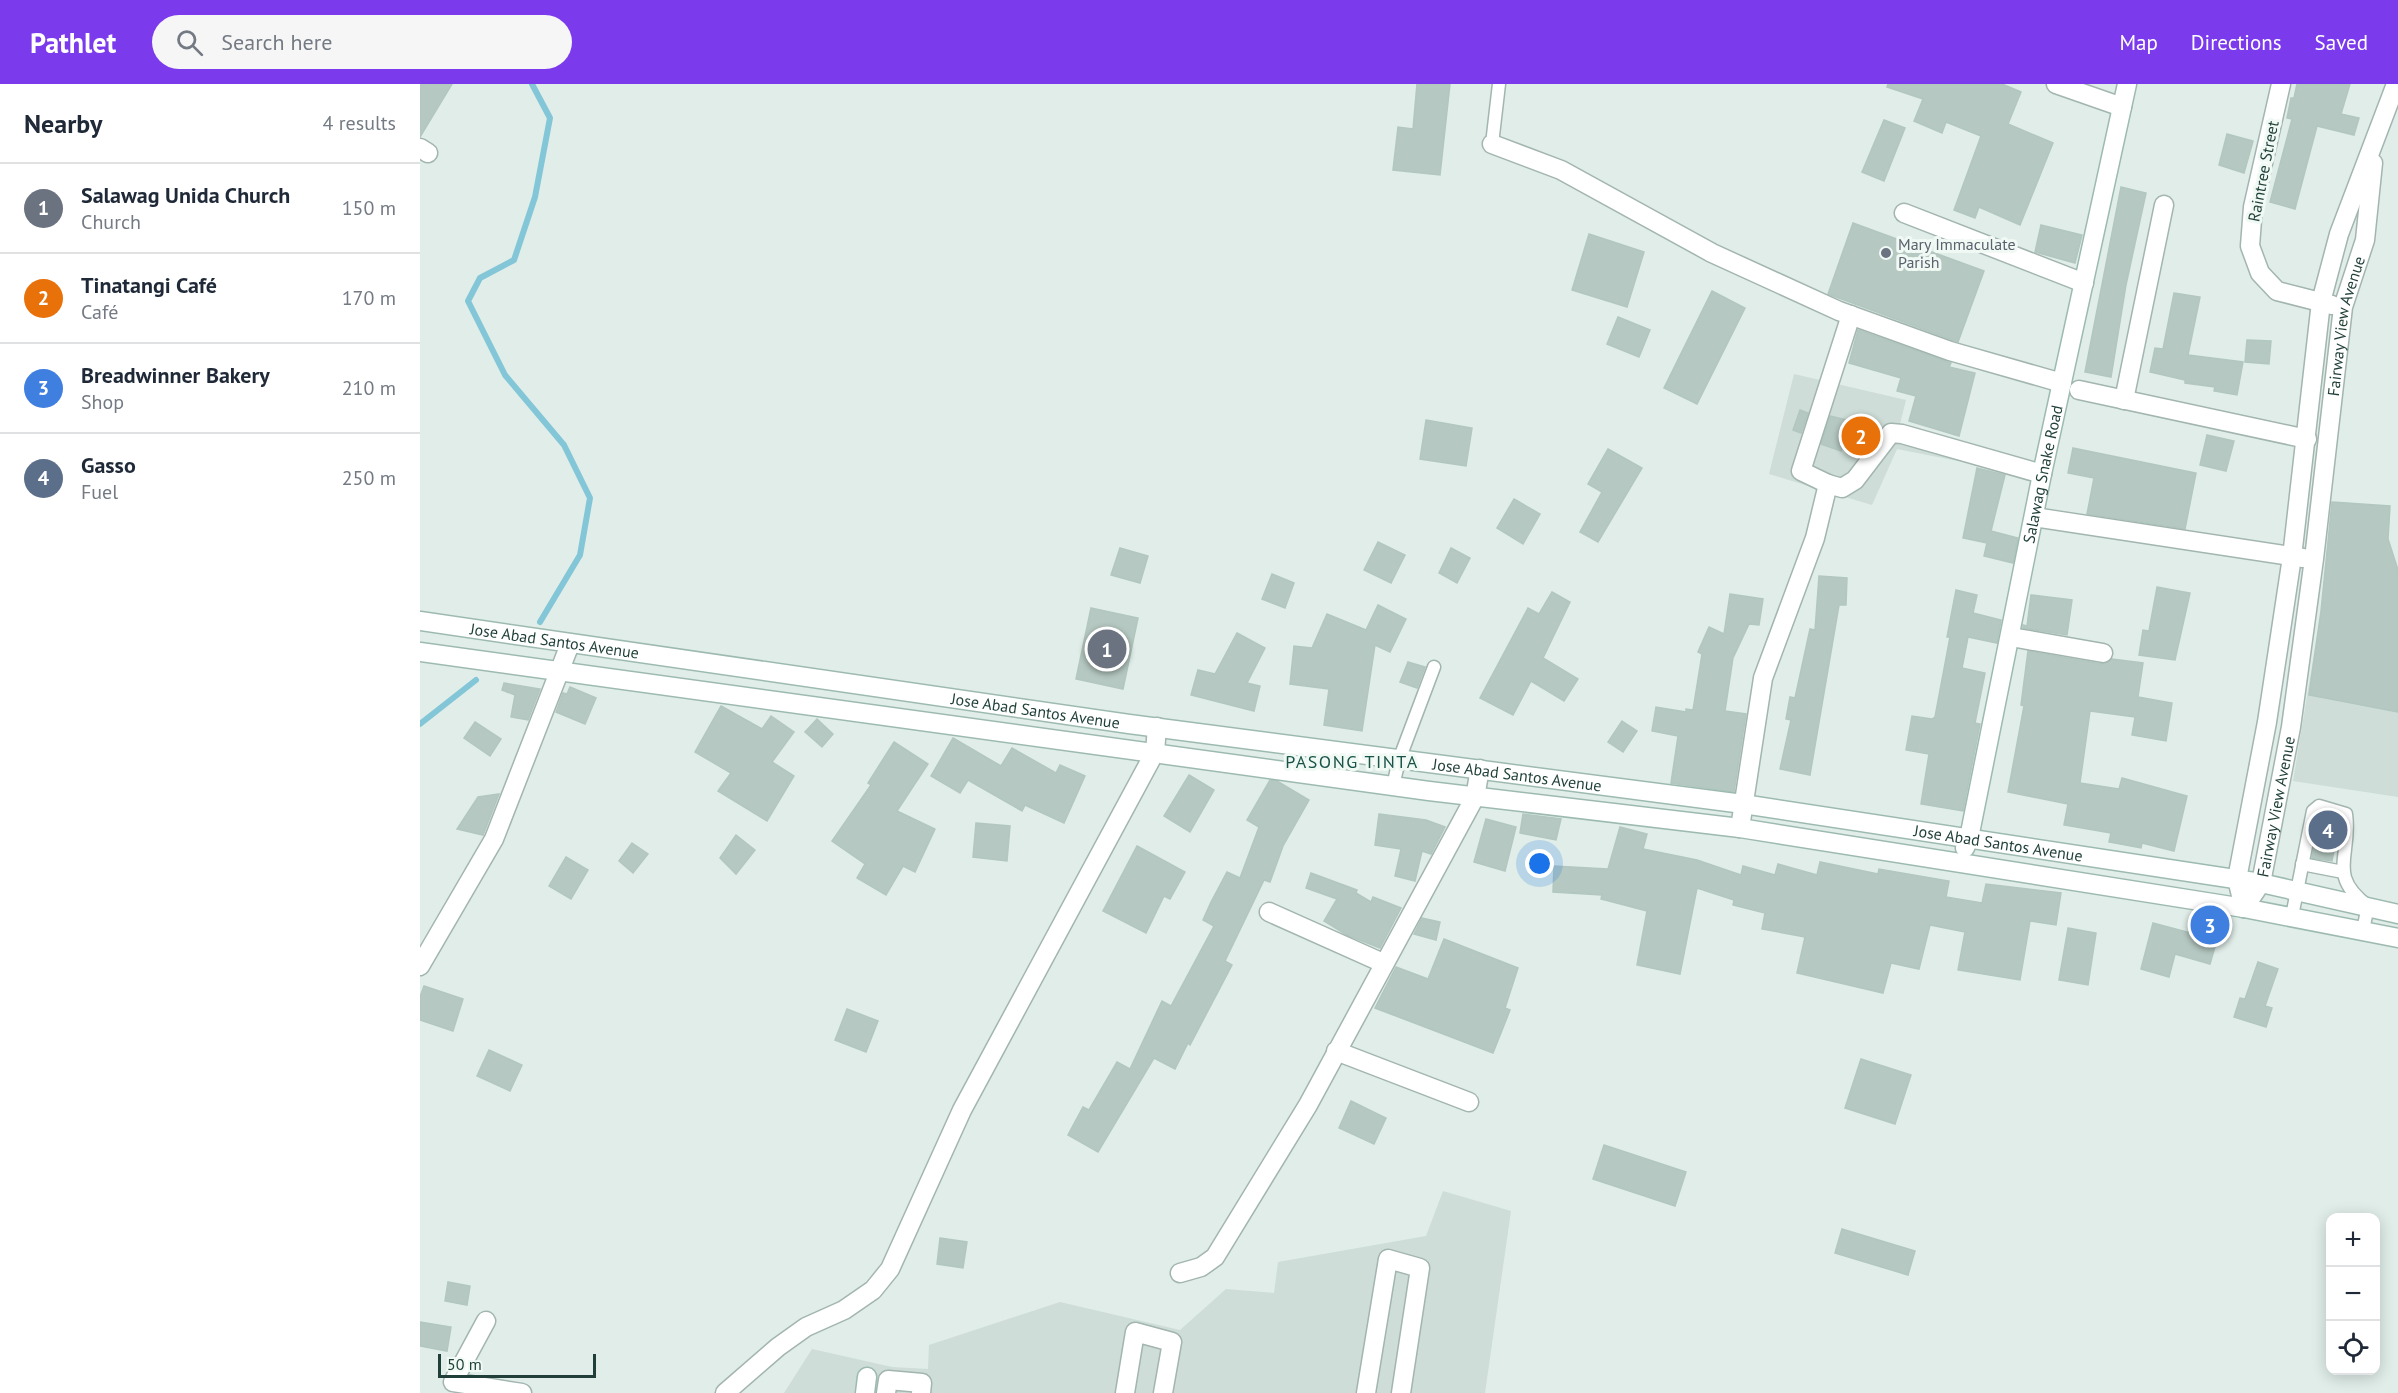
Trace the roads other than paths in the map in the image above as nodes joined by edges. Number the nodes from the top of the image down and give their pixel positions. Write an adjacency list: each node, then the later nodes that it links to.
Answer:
1 (1499, 84): 8 (lane)
2 (2056, 84): 6 (street)
3 (2127, 84): 6 (street, Salawag Snake Road)
4 (2281, 84): 12 (street, Raintree Street)
5 (2396, 84): 7 (street, Fairway View Avenue)
6 (2122, 106): 11 (street, Salawag Snake Road)
7 (2375, 140): 12 (street, Fairway View Avenue); 13 (street, Fairway View Avenue)
8 (1492, 144): 14 (street)
9 (2164, 205): 16 (street)
10 (1904, 213): 11 (street)
11 (2084, 283): 15 (street, Salawag Snake Road)
12 (2321, 302): 13 (street, Raintree Street); 17 (street, Fairway View Avenue)
13 (2343, 307): 22 (street, Fairway View Avenue)
14 (1851, 315): 15 (street); 19 (street)
15 (2070, 387): 16 (street); 18 (street, Salawag Snake Road)
16 (2124, 400): 17 (street)
17 (2307, 439): 21 (street, Fairway View Avenue)
18 (2042, 474): 19 (street); 20 (street, Salawag Snake Road)
19 (1828, 484): 38 (street)
20 (2034, 517): 21 (street); 24 (street, Salawag Snake Road)
21 (2292, 557): 22 (street); 30 (street, Fairway View Avenue)
22 (2314, 559): 31 (street, Fairway View Avenue)
23 (420, 621): 25 (street, Jose Abad Santos Avenue)
24 (2011, 637): 27 (street); 40 (street, Salawag Snake Road)
25 (562, 643): 29 (street); 32 (street, Jose Abad Santos Avenue)
26 (420, 652): 29 (street, Jose Abad Santos Avenue)
27 (2103, 653)
28 (1434, 668): 34 (lane)
29 (554, 672): 33 (street, Jose Abad Santos Avenue); 55 (street)
30 (2267, 722): 31 (street); 44 (street, Fairway View Avenue)
31 (2291, 726): 45 (street, Fairway View Avenue)
32 (1157, 727): 33 (street); 34 (street, Jose Abad Santos Avenue)
33 (1155, 752): 36 (street, Jose Abad Santos Avenue); 62 (street)
34 (1399, 760): 35 (street, Jose Abad Santos Avenue); 36 (lane)
35 (1480, 769): 37 (street); 38 (street, Jose Abad Santos Avenue)
36 (1392, 786): 37 (street, Jose Abad Santos Avenue)
37 (1475, 797): 39 (street, Jose Abad Santos Avenue); 54 (street)
38 (1743, 804): 39 (street); 40 (street, Jose Abad Santos Avenue)
39 (1740, 828): 41 (street, Jose Abad Santos Avenue)
40 (1969, 838): 41 (street, Salawag Snake Road); 44 (street, Jose Abad Santos Avenue)
41 (1958, 862): 48 (street, Jose Abad Santos Avenue)
42 (2302, 864): 43 (lane); 43 (lane); 46 (lane)
43 (2343, 872): 47 (lane)
44 (2237, 879): 45 (street, Jose Abad Santos Avenue); 48 (street, Fairway View Avenue)
45 (2261, 883): 46 (street, Jose Abad Santos Avenue); 48 (street, Fairway View Avenue)
46 (2297, 890): 47 (street, Jose Abad Santos Avenue); 51 (lane)
47 (2368, 906): 50 (street, Jose Abad Santos Avenue); 52 (lane)
48 (2244, 908): 51 (street, Jose Abad Santos Avenue)
49 (1269, 912): 54 (street)
50 (2398, 914)
51 (2292, 916): 52 (street, Jose Abad Santos Avenue)
52 (2363, 930): 53 (street, Jose Abad Santos Avenue)
53 (2398, 938)
54 (1383, 963): 56 (street)
55 (420, 966)
56 (1336, 1051): 57 (street); 58 (street)
57 (1469, 1102)
58 (1180, 1274)
59 (486, 1321): 60 (street)
60 (450, 1387): 61 (street)
61 (522, 1393)
62 (725, 1393)
63 (886, 1393): 64 (street)
64 (921, 1393)
65 (1125, 1393): 66 (street)
66 (1163, 1393)
67 (1366, 1393): 68 (street)
68 (1401, 1393)

